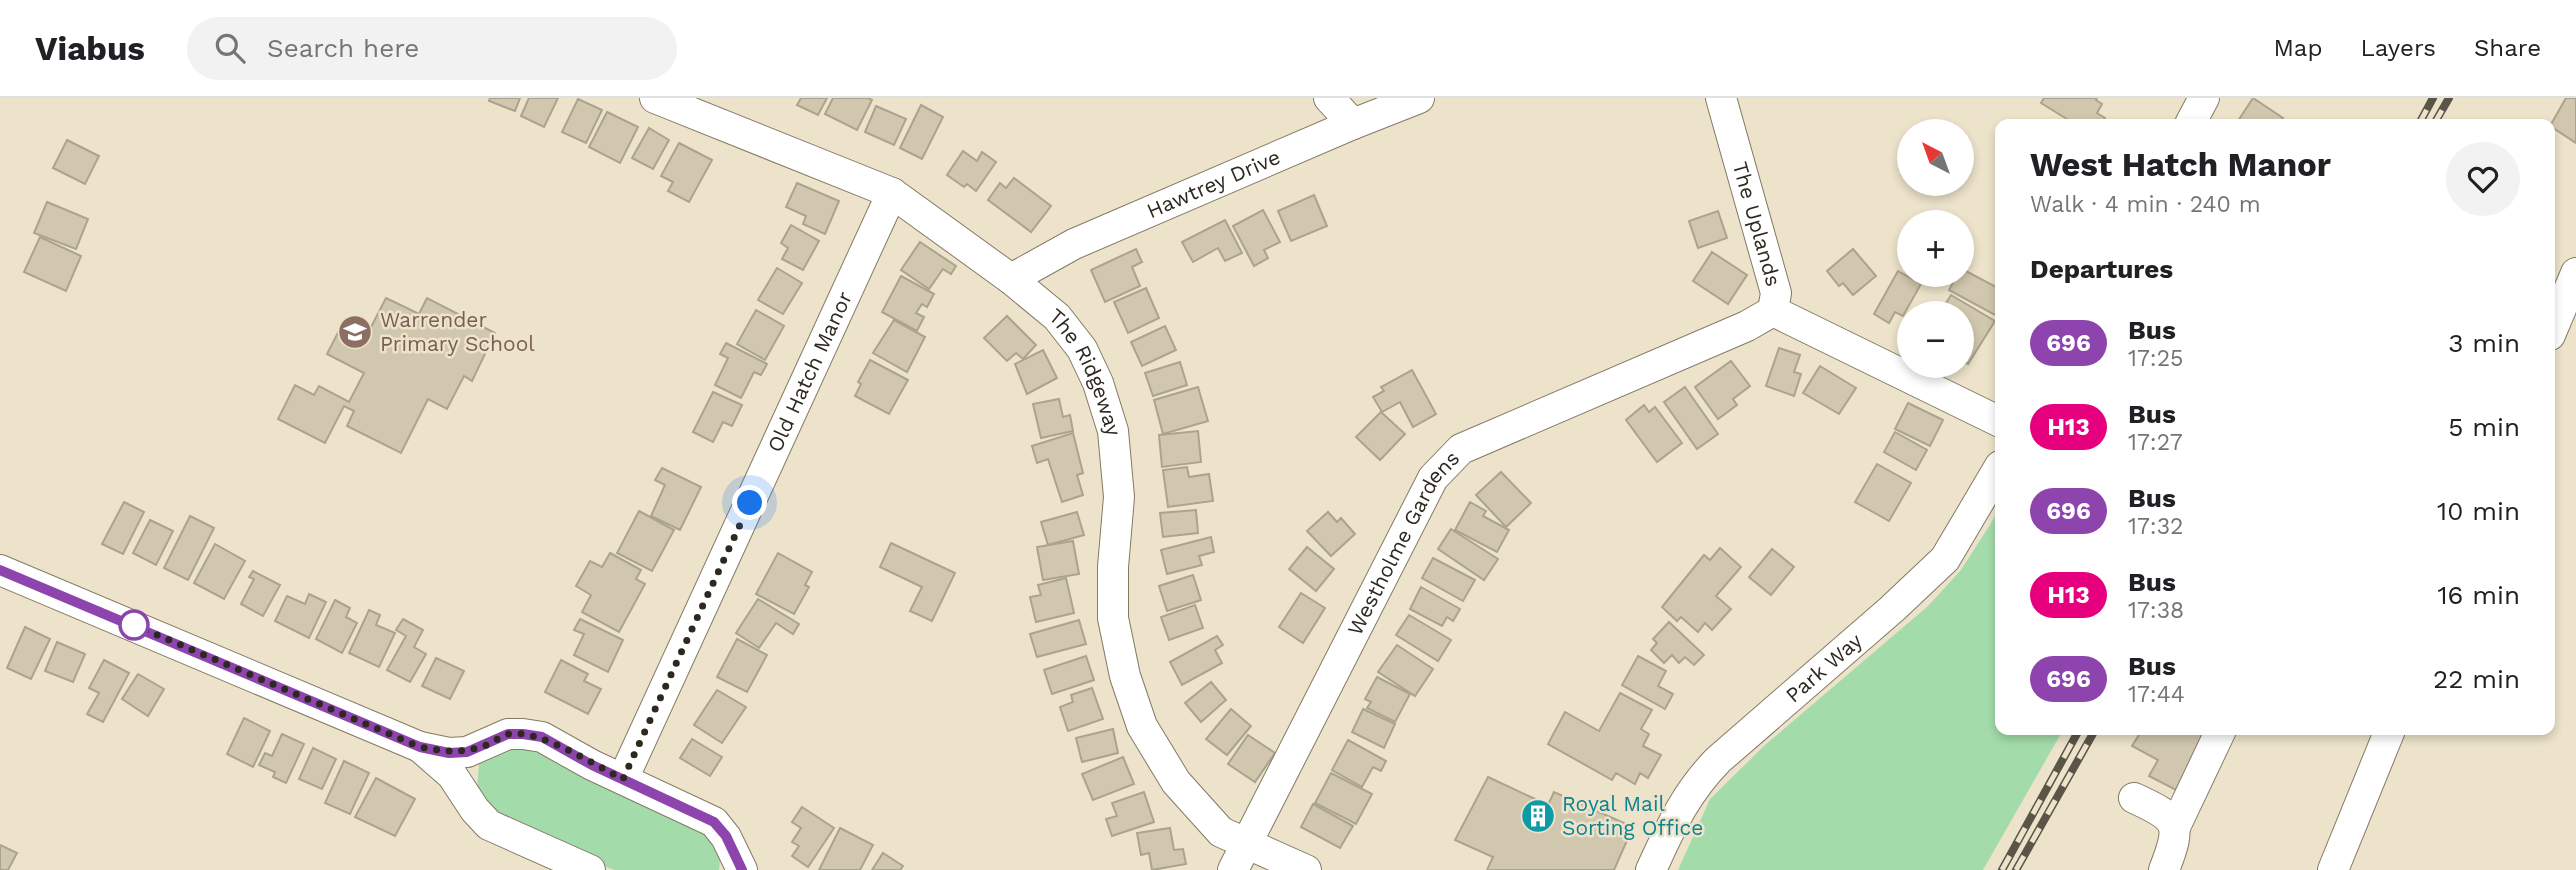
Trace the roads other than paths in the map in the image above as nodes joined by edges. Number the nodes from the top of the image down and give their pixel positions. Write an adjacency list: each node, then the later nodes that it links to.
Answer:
1 (655, 98): 8 (street, The Ridgeway)
2 (1329, 98): 7 (street)
3 (1419, 98): 7 (street, Hawtrey Drive)
4 (1721, 98): 11 (street, The Uplands)
5 (2204, 98): 6 (street)
6 (2193, 119)
7 (1353, 124): 10 (street, Hawtrey Drive)
8 (892, 193): 10 (street, The Ridgeway); 19 (street, Old Hatch Manor)
9 (2576, 273): 12 (street)
10 (1011, 279): 22 (street, The Ridgeway)
11 (1773, 311): 13 (street, The Uplands); 22 (street, Westholme Gardens)
12 (2555, 323)
13 (1995, 420)
14 (1995, 474): 26 (street, Park Way)
15 (0, 570): 18 (street)
16 (2219, 735): 21 (street)
17 (2388, 735): 28 (street)
18 (420, 747): 19 (street); 23 (street)
19 (623, 779): 24 (street)
20 (2134, 798): 21 (street)
21 (2175, 827): 27 (street)
22 (1239, 857): 25 (street, The Ridgeway)
23 (580, 868)
24 (742, 870)
25 (1306, 870)
26 (1651, 870)
27 (2164, 870)
28 (2333, 870)

